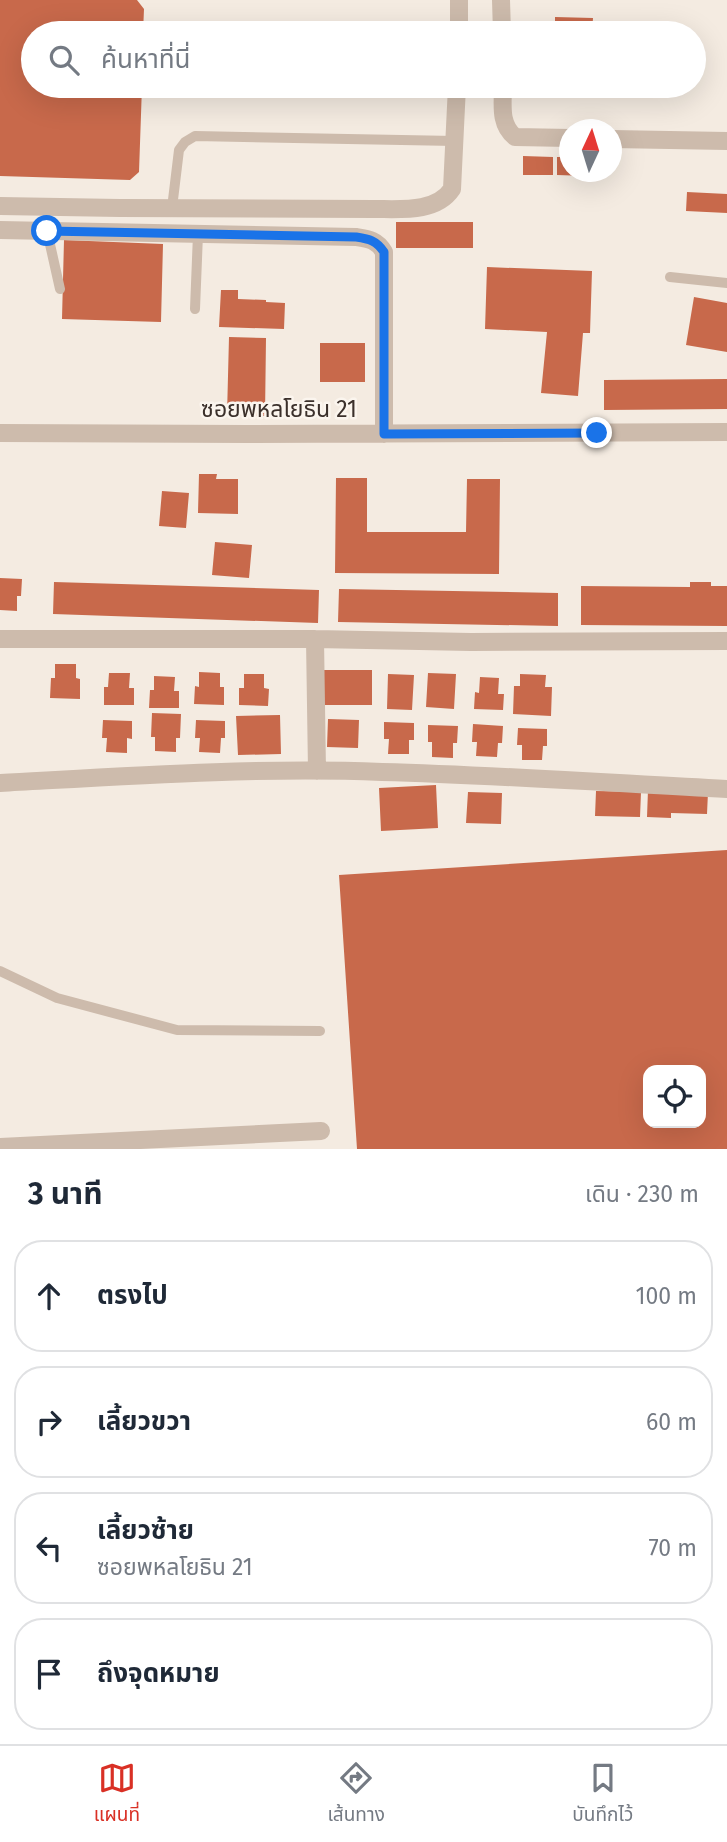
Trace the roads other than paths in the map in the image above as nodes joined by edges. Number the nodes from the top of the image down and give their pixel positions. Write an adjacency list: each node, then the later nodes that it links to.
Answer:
1 (459, 0): 3 (street)
2 (501, 0): 4 (street)
3 (459, 21)
4 (502, 21)
5 (457, 98): 9 (street)
6 (503, 98): 7 (street)
7 (559, 138)
8 (622, 139): 10 (street)
9 (455, 141): 12 (street); 12 (lane)
10 (727, 141)
11 (0, 206): 12 (street)
12 (172, 208)
13 (0, 230): 14 (street)
14 (47, 231): 15 (street); 18 (lane)
15 (198, 234): 19 (lane); 22 (street)
16 (670, 277): 17 (lane)
17 (727, 282)
18 (60, 289)
19 (195, 309)
20 (727, 432): 22 (street, ซอยพหลโยธิน 21)
21 (0, 433): 22 (street, ซอยพหลโยธิน 21)
22 (384, 434)
23 (0, 639): 24 (street)
24 (315, 639): 25 (street); 26 (street)
25 (727, 641)
26 (317, 771): 27 (street); 28 (street)
27 (0, 783)
28 (727, 789)
29 (0, 971): 30 (lane)
30 (320, 1031)
31 (321, 1131): 32 (street)
32 (0, 1147)

